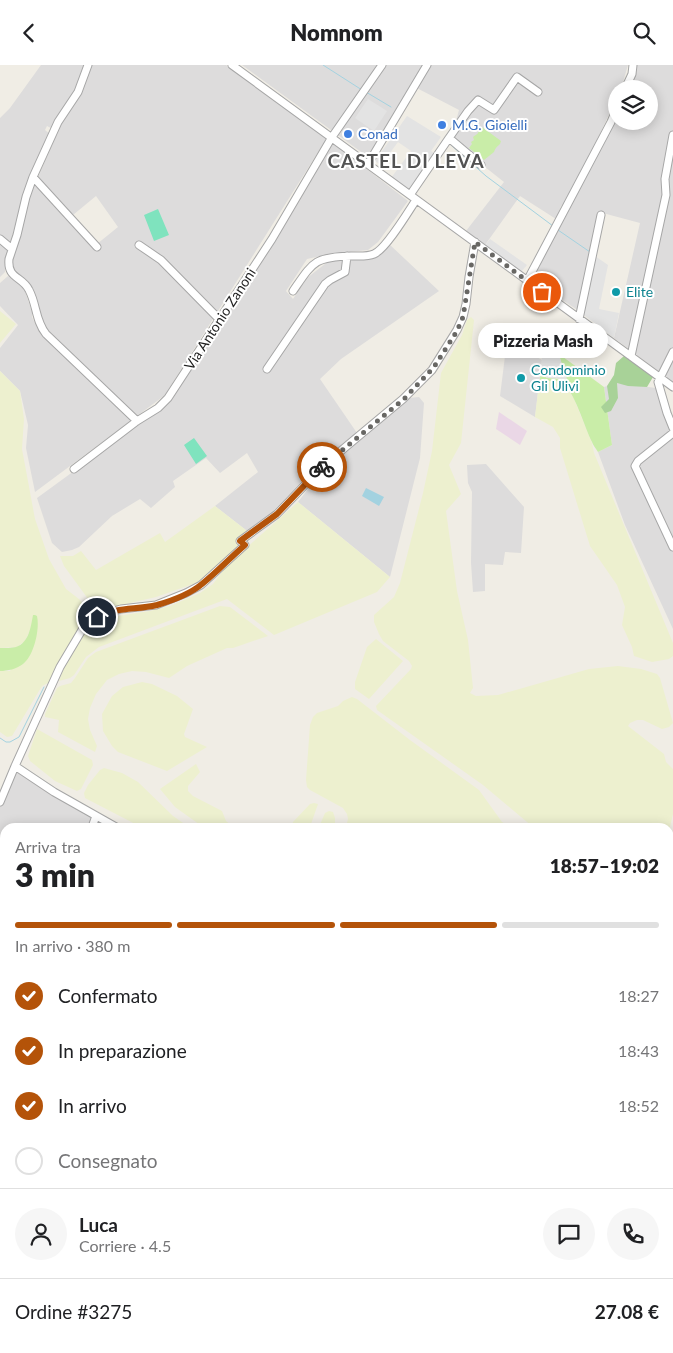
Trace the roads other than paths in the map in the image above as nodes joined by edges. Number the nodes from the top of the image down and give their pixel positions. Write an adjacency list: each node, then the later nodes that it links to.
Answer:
1 (88, 65): 15 (street)
2 (232, 65): 10 (street)
3 (382, 65): 10 (street, Via Antonio Zanoni)
4 (427, 65): 13 (street)
5 (633, 65): 6 (street)
6 (629, 80)
7 (538, 92): 11 (street)
8 (608, 125): 25 (street)
9 (673, 135): 12 (street)
10 (332, 137): 13 (street); 27 (street, Via Antonio Zanoni)
11 (449, 138): 14 (street); 16 (street)
12 (672, 147): 30 (street)
13 (368, 164): 16 (street)
14 (481, 165)
15 (33, 177): 22 (street); 23 (street)
16 (410, 195): 17 (street)
17 (416, 200): 20 (street); 24 (street)
18 (601, 215): 28 (street)
19 (0, 239): 23 (street)
20 (475, 242): 25 (street); 39 (street)
21 (139, 245): 27 (street)
22 (97, 247)
23 (12, 249): 34 (street)
24 (347, 257): 26 (street); 31 (street)
25 (527, 281): 28 (street)
26 (293, 291)
27 (220, 319): 34 (street, Via Antonio Zanoni)
28 (579, 319): 30 (street)
29 (673, 352): 32 (street)
30 (631, 356): 32 (street)
31 (267, 369)
32 (659, 377): 33 (street); 35 (street)
33 (673, 387)
34 (137, 421): 37 (street, Via Antonio Zanoni)
35 (673, 428)
36 (673, 433): 38 (street)
37 (74, 469)
38 (673, 547)
39 (15, 766): 40 (street); 41 (street)
40 (0, 802)
41 (96, 816): 42 (street); 43 (street)
42 (93, 823)
43 (109, 823)

